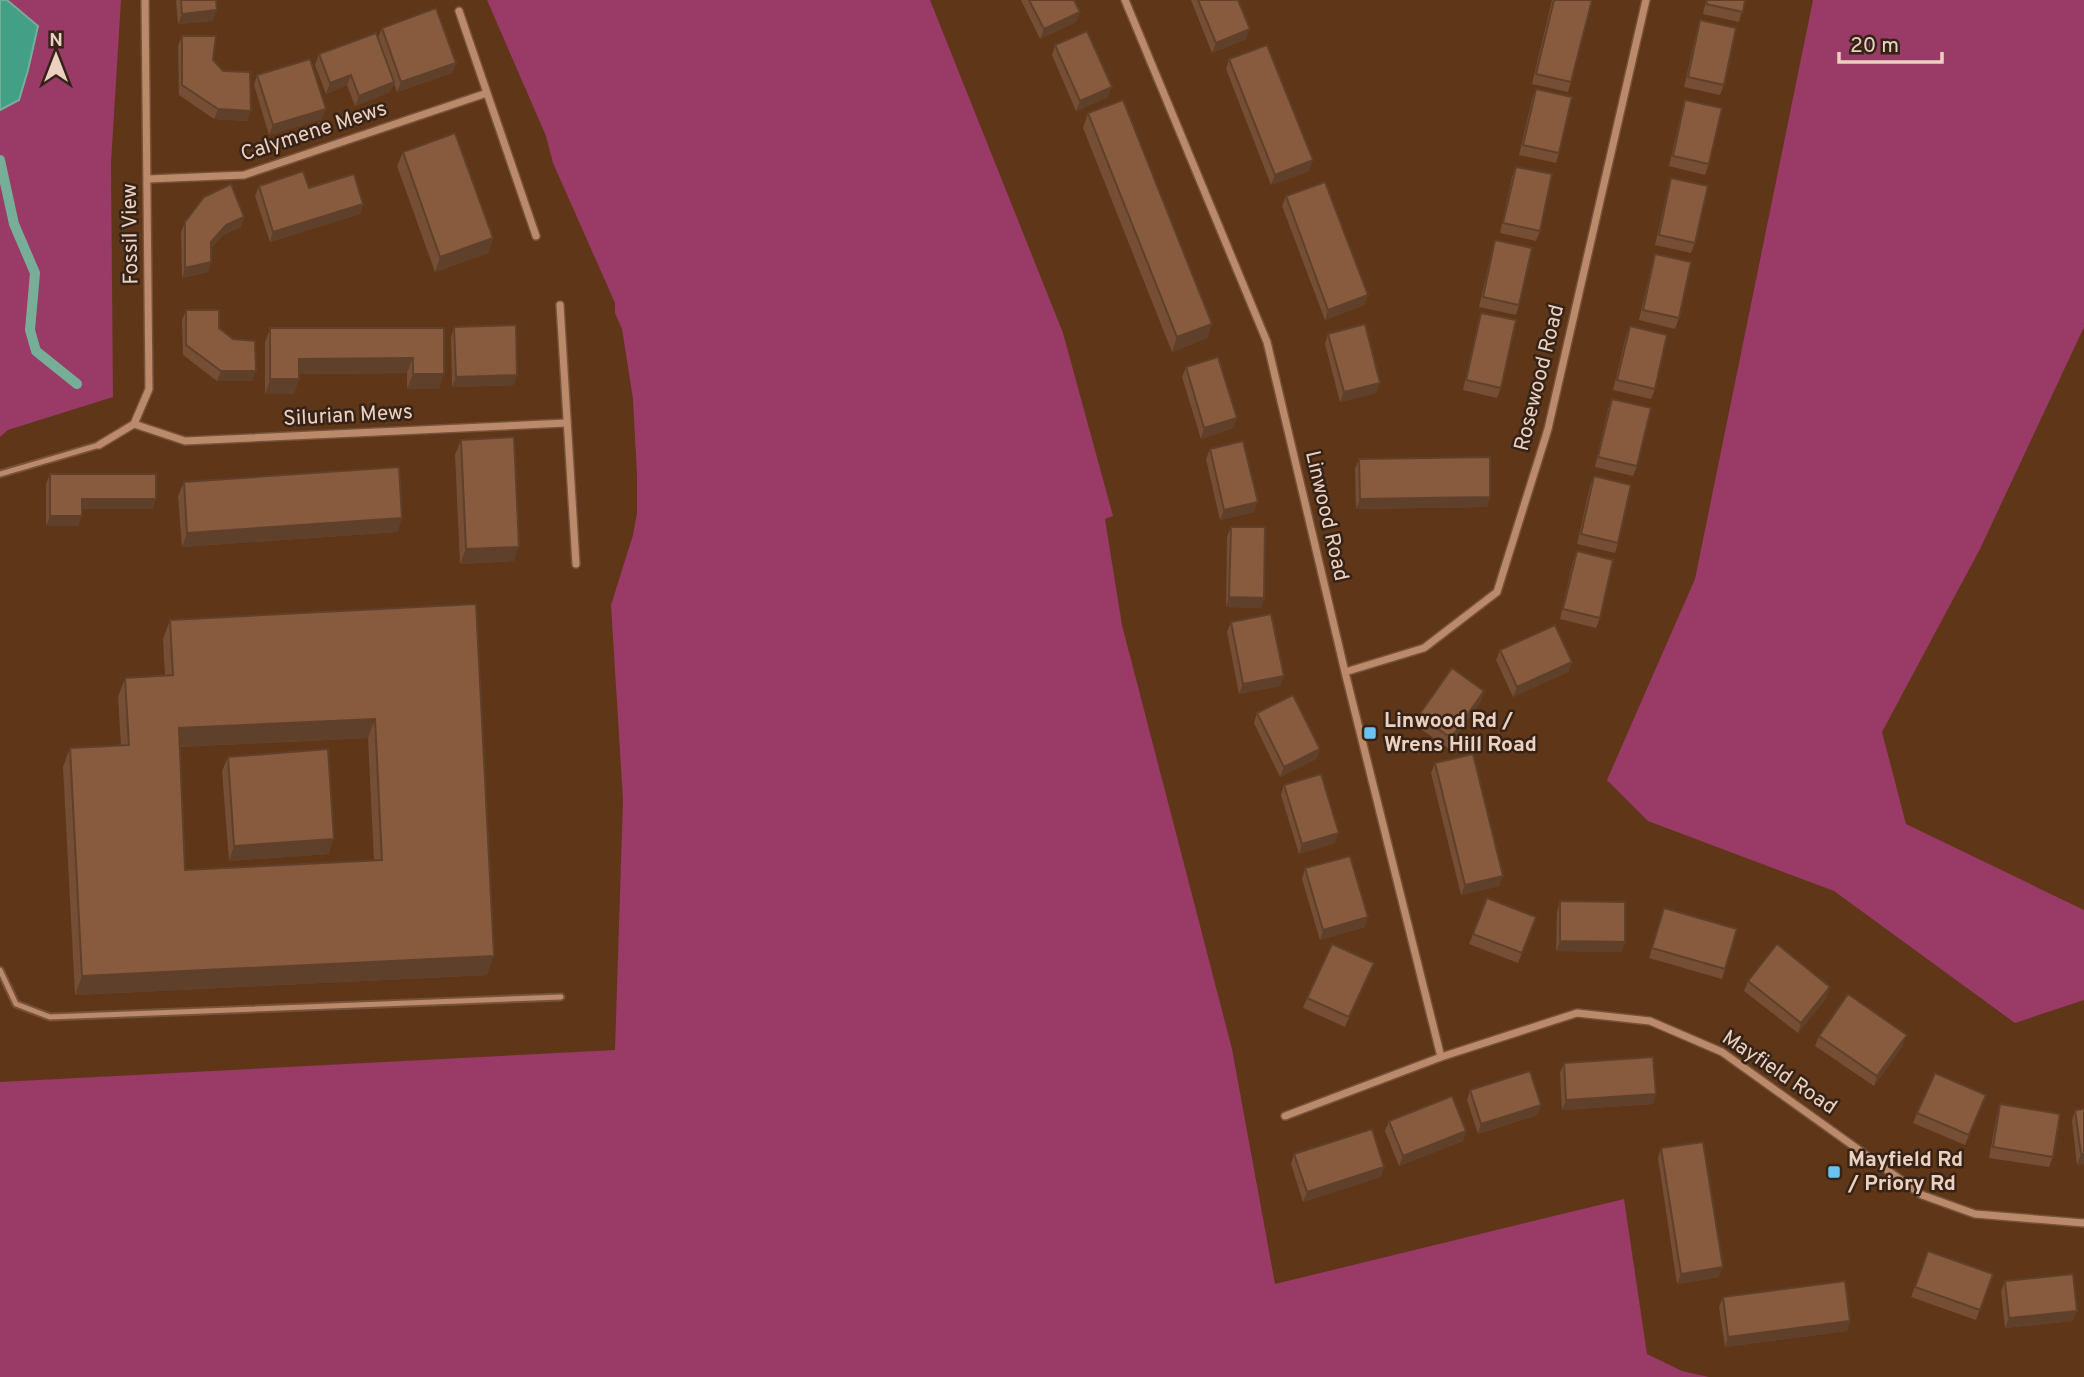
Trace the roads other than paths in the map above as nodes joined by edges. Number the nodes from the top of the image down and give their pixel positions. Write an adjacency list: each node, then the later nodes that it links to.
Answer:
1 (145, 0): 6 (street, Fossil View)
2 (1125, 0): 14 (street, Linwood Road)
3 (1646, 0): 14 (street, Rosewood Road)
4 (459, 11): 5 (street)
5 (487, 93): 6 (street, Calymene Mews); 7 (street)
6 (148, 179): 10 (street, Fossil View)
7 (536, 236)
8 (560, 305): 9 (street)
9 (567, 423): 10 (street, Silurian Mews); 13 (street)
10 (134, 424): 11 (street)
11 (99, 446): 12 (lane)
12 (0, 474)
13 (576, 564)
14 (1345, 672): 17 (street, Linwood Road)
15 (0, 970): 16 (lane)
16 (561, 997)
17 (1441, 1057): 18 (street, Mayfield Road); 19 (street, Mayfield Road)
18 (1285, 1116)
19 (2084, 1223)

